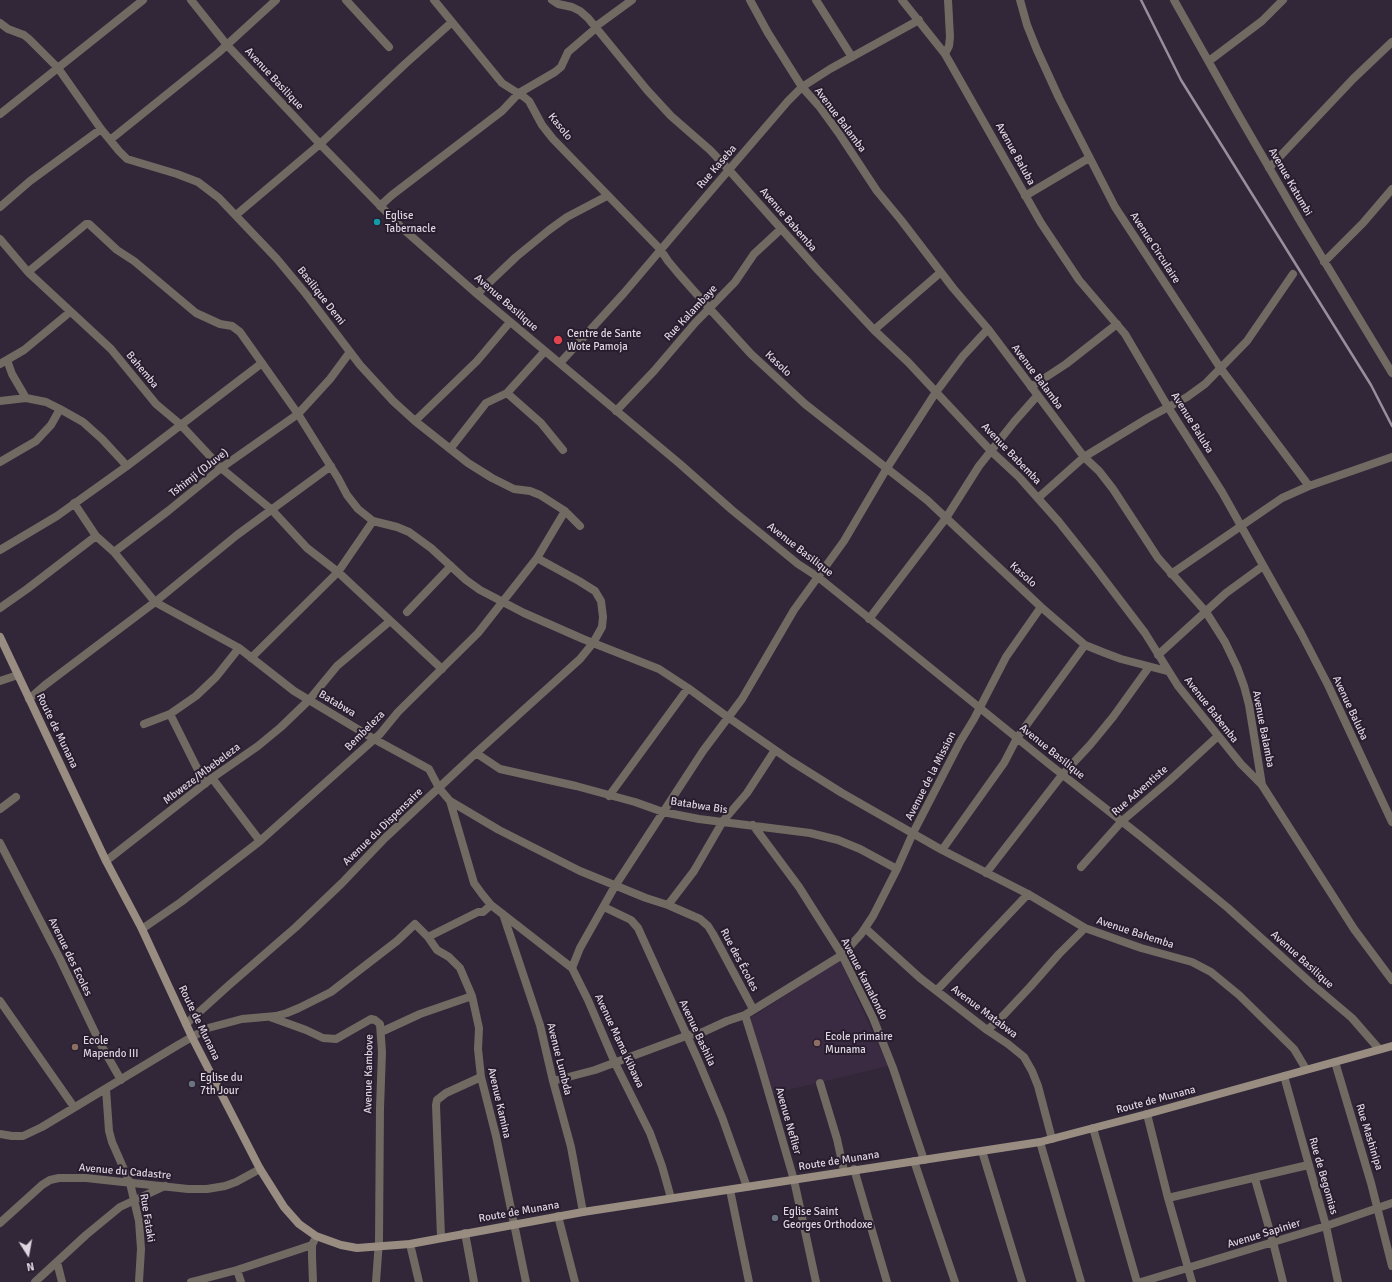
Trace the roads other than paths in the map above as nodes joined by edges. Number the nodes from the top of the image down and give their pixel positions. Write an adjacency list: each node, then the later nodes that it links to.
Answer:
1 (143, 0): 25 (street)
2 (191, 0): 20 (street, Avenue Basilique)
3 (276, 0): 20 (street)
4 (346, 0): 21 (street)
5 (434, 0): 16 (street, Kasolo)
6 (552, 0): 18 (street, Avenue Babemba)
7 (632, 0): 18 (street)
8 (750, 0): 26 (street, Avenue Balamba)
9 (816, 0): 23 (street)
10 (902, 0): 15 (street, Avenue Baluba)
11 (948, 0): 22 (street)
12 (1020, 0): 32 (street, Avenue Circulaire)
13 (1174, 0): 24 (street, Avenue Katumbi)
14 (1283, 0): 24 (street)
15 (919, 20): 22 (street, Avenue Baluba); 23 (street, Rue Kaseba)
16 (452, 22): 27 (street, Kasolo); 31 (street)
17 (0, 23): 25 (street, Basilique Demi)
18 (596, 27): 27 (street); 34 (street, Avenue Babemba)
19 (1392, 42): 33 (street)
20 (227, 45): 30 (street); 31 (street, Avenue Basilique)
21 (389, 47)
22 (946, 54): 37 (street, Avenue Baluba)
23 (852, 57): 26 (street, Rue Kaseba)
24 (1209, 61): 33 (street, Avenue Katumbi)
25 (58, 68): 28 (street); 29 (street, Basilique Demi)
26 (802, 87): 34 (street, Rue Kaseba); 46 (street, Avenue Balamba)
27 (519, 93): 36 (street, Kasolo); 38 (street)
28 (0, 114)
29 (101, 129): 30 (street, Basilique Demi); 39 (street)
30 (110, 140): 40 (street, Basilique Demi)
31 (320, 144): 38 (street, Avenue Basilique); 40 (street)
32 (1089, 158): 37 (street); 60 (street, Avenue Circulaire)
33 (1269, 168): 44 (street, Avenue Katumbi)
34 (729, 170): 41 (street, Avenue Babemba); 43 (street, Rue Kaseba)
35 (1392, 189): 44 (street)
36 (607, 196): 43 (street, Kasolo); 48 (street)
37 (1025, 196): 52 (street, Avenue Baluba)
38 (380, 206): 48 (street, Avenue Basilique)
39 (0, 207)
40 (236, 215): 56 (street, Basilique Demi)
41 (781, 229): 49 (street, Rue Kalambaye); 54 (street, Avenue Babemba)
42 (0, 239): 45 (street, Bahemba)
43 (660, 249): 49 (street, Kasolo); 59 (street, Rue Kaseba)
44 (1324, 262): 61 (street, Avenue Katumbi)
45 (28, 272): 50 (street, Bahemba); 58 (street)
46 (941, 272): 53 (street, Avenue Balamba); 54 (street)
47 (1292, 274): 60 (street)
48 (477, 294): 51 (street, Avenue Basilique)
49 (709, 308): 70 (street, Rue Kalambaye); 83 (street, Kasolo)
50 (70, 312): 57 (street); 73 (street, Bahemba)
51 (510, 322): 55 (street, Avenue Basilique); 72 (street)
52 (1117, 324): 62 (street); 68 (street, Avenue Baluba)
53 (988, 329): 62 (street, Avenue Balamba); 63 (street)
54 (874, 330): 63 (street, Avenue Babemba)
55 (545, 351): 59 (street, Avenue Basilique); 64 (street)
56 (350, 352): 71 (street, Tshimji (DJuve)); 72 (street, Basilique Demi)
57 (3, 362): 66 (street)
58 (262, 362): 71 (street); 73 (street)
59 (560, 363): 70 (street, Avenue Basilique)
60 (1221, 369): 68 (street); 84 (street, Avenue Circulaire)
61 (1392, 373)
62 (1031, 387): 65 (street, Avenue Balamba)
63 (936, 392): 76 (street, Avenue Babemba); 83 (street)
64 (507, 394): 74 (street); 75 (street)
65 (1037, 396): 76 (street); 77 (street, Avenue Balamba)
66 (26, 398): 67 (street); 69 (street)
67 (0, 401)
68 (1168, 407): 77 (street); 91 (street, Avenue Baluba)
69 (60, 409): 79 (street); 80 (street)
70 (616, 411): 101 (street, Avenue Basilique)
71 (298, 414): 81 (street); 82 (street, Tshimji (DJuve))
72 (416, 421): 74 (street, Basilique Demi)
73 (181, 425): 80 (street); 82 (street, Bahemba)
74 (450, 449): 88 (street, Basilique Demi)
75 (563, 450)
76 (991, 450): 85 (street, Avenue Babemba); 89 (street)
77 (1084, 457): 85 (street); 100 (street, Avenue Balamba)
78 (1392, 457): 84 (street)
79 (0, 462)
80 (127, 466): 86 (street)
81 (331, 466): 87 (street); 90 (street)
82 (221, 468): 87 (street, Bahemba); 95 (street, Tshimji (DJuve))
83 (887, 468): 89 (street, Kasolo); 101 (street)
84 (1309, 486): 91 (street)
85 (1038, 498): 114 (street, Avenue Babemba)
86 (74, 503): 93 (street, Batabwa); 94 (street)
87 (272, 510): 99 (street, Bahemba); 103 (street)
88 (565, 511): 92 (street, Basilique Demi); 96 (street, Bembeleza)
89 (946, 518): 104 (street, Kasolo); 108 (street)
90 (373, 521): 97 (street, Avenue Bahemba); 99 (street)
91 (1240, 525): 98 (street, Avenue Baluba); 100 (street)
92 (580, 526)
93 (96, 536): 95 (street, Batabwa); 105 (street)
94 (0, 550)
95 (114, 552): 103 (street, Batabwa)
96 (537, 558): 102 (street, Bembeleza); 111 (street, Avenue du Dispensaire)
97 (451, 566): 102 (street, Avenue Bahemba); 106 (street)
98 (1263, 566): 107 (street); 145 (street, Avenue Baluba)
99 (338, 572): 109 (street, Bahemba); 115 (street)
100 (1170, 574): 107 (street, Avenue Balamba)
101 (818, 577): 108 (street, Avenue Basilique); 126 (street)
102 (502, 600): 111 (street, Avenue Bahemba); 117 (street, Bembeleza)
103 (155, 602): 113 (street, Batabwa); 122 (street)
104 (1041, 607): 112 (street, Kasolo); 124 (street, Avenue de la Mission)
105 (0, 608)
106 (407, 612)
107 (1206, 612): 114 (street); 136 (street, Avenue Balamba)
108 (869, 619): 124 (street, Avenue Basilique)
109 (390, 621): 117 (street, Bahemba); 123 (street, Mbweze/Mbebeleza)
110 (0, 637): 119 (main road, Route de Munana)
111 (593, 643): 121 (street, Avenue Bahemba); 132 (street, Avenue du Dispensaire)
112 (1085, 645): 116 (street, Kasolo); 129 (street)
113 (239, 648): 115 (street, Batabwa); 125 (street)
114 (1158, 656): 118 (street, Avenue Babemba)
115 (251, 658): 123 (street, Batabwa)
116 (1149, 667): 118 (street, Kasolo); 133 (street)
117 (442, 669): 130 (street, Bembeleza)
118 (1167, 671): 128 (street, Avenue Babemba)
119 (18, 675): 120 (street); 122 (main road, Route de Munana)
120 (0, 681)
121 (688, 688): 126 (street, Avenue Bahemba); 138 (street)
122 (29, 699): 151 (main road, Route de Munana)
123 (309, 700): 130 (street, Batabwa); 134 (street, Mbweze/Mbebeleza)
124 (979, 707): 129 (street, Avenue Basilique); 147 (street, Avenue de la Mission)
125 (170, 714): 127 (street); 135 (street)
126 (729, 718): 131 (street, Avenue Bahemba); 142 (street)
127 (144, 724)
128 (1218, 736): 136 (street, Avenue Babemba); 144 (street, Rue Adventiste)
129 (1017, 738): 133 (street, Avenue Basilique); 150 (street)
130 (374, 739): 137 (street, Batabwa); 148 (street, Bembeleza)
131 (775, 750): 143 (street); 147 (street, Avenue Bahemba)
132 (476, 753): 137 (street, Avenue du Dispensaire); 138 (street, Batabwa Bis)
133 (1062, 775): 144 (street, Avenue Basilique); 154 (street)
134 (212, 778): 135 (street, Mbweze/Mbebeleza); 148 (street)
135 (205, 784): 151 (street, Mbweze/Mbebeleza)
136 (1262, 785): 167 (street, Avenue Babemba)
137 (439, 788): 140 (street, Batabwa); 174 (street, Avenue du Dispensaire)
138 (609, 796): 142 (street, Batabwa Bis)
139 (16, 797): 141 (street)
140 (450, 801): 155 (street, Batabwa); 157 (street)
141 (0, 809)
142 (663, 812): 143 (street, Batabwa Bis); 155 (street)
143 (723, 821): 146 (street, Batabwa Bis); 158 (street)
144 (1122, 821): 152 (street, Rue Adventiste); 180 (street, Avenue Basilique)
145 (1392, 822)
146 (753, 825): 153 (street, Batabwa Bis); 165 (street, Avenue Kamalondo)
147 (913, 833): 150 (street, Avenue Bahemba); 153 (street, Avenue de la Mission)
148 (260, 841): 163 (street, Bembeleza)
149 (0, 843): 186 (street, Avenue des Ecoles)
150 (942, 850): 154 (street, Avenue Bahemba)
151 (106, 861): 163 (main road, Route de Munana)
152 (1081, 867)
153 (897, 869): 161 (street, Avenue de la Mission)
154 (986, 874): 156 (street, Avenue Bahemba)
155 (615, 886): 158 (street, Rue des Écoles); 159 (street)
156 (1028, 894): 162 (street, Avenue Bahemba); 168 (street)
157 (491, 905): 160 (street); 164 (street)
158 (668, 905): 171 (street, Rue des Écoles)
159 (604, 907): 166 (street); 177 (street, Avenue Bashila)
160 (503, 914): 166 (street); 187 (street, Avenue Lumbda)
161 (865, 928): 165 (street, Avenue de la Mission); 168 (street, Avenue Matabwa)
162 (1085, 928): 175 (street); 183 (street, Avenue Bahemba)
163 (142, 929): 174 (main road, Route de Munana)
164 (428, 937): 169 (street, Avenue Kamina); 173 (street, Avenue Kamina)
165 (842, 955): 171 (street, Avenue de la Mission); 197 (street, Avenue Kamalondo)
166 (572, 968): 182 (street, Avenue Mama Kibawa)
167 (1392, 980)
168 (937, 990): 175 (street, Avenue Matabwa)
169 (472, 996): 176 (street); 185 (street, Avenue Kamina)
170 (0, 1001): 190 (street)
171 (753, 1010): 172 (street)
172 (745, 1015): 177 (street); 204 (street, Avenue Neflier)
173 (269, 1017): 176 (street, Avenue Kambove); 178 (street)
174 (186, 1024): 178 (main road, Route de Munana)
175 (987, 1030): 194 (street, Avenue Matabwa)
176 (381, 1032): 225 (street, Avenue Kambove)
177 (686, 1036): 182 (street); 207 (street, Avenue Bashila)
178 (192, 1037): 186 (street); 200 (main road, Route de Munana)
179 (1392, 1046): 180 (main road, Route de Munana)
180 (1380, 1049): 181 (main road, Route de Munana)
181 (1335, 1062): 183 (main road, Route de Munana); 213 (street, Rue Mashinipa)
182 (615, 1063): 187 (street); 209 (street, Avenue Mama Kibawa)
183 (1306, 1070): 184 (main road, Route de Munana)
184 (1284, 1076): 191 (main road, Route de Munana); 199 (street, Rue de Begomias)
185 (481, 1077): 217 (street, Avenue Kamina); 221 (street)
186 (121, 1080): 189 (street)
187 (553, 1081): 214 (street, Avenue Lumbda)
188 (820, 1083): 202 (street)
189 (106, 1089): 190 (street); 205 (street, Rue Fataki)
190 (74, 1107): 193 (street)
191 (1147, 1114): 192 (main road, Route de Munana); 210 (street)
192 (1093, 1128): 194 (main road, Route de Munana); 247 (street)
193 (0, 1134)
194 (1052, 1139): 195 (main road, Route de Munana)
195 (1040, 1142): 196 (main road, Route de Munana); 246 (street)
196 (982, 1151): 197 (main road, Route de Munana); 245 (street)
197 (924, 1160): 198 (main road, Route de Munana)
198 (914, 1161): 201 (main road, Route de Munana); 244 (street)
199 (1308, 1165): 203 (street); 218 (street, Rue de Begomias)
200 (260, 1169): 206 (street, Avenue du Cadastre); 220 (main road, Route de Munana)
201 (854, 1170): 202 (main road, Route de Munana); 243 (street)
202 (844, 1171): 204 (main road, Route de Munana)
203 (1255, 1179): 210 (street); 222 (street)
204 (794, 1180): 207 (main road, Route de Munana); 242 (street, Avenue Neflier)
205 (130, 1184): 206 (street, Avenue du Cadastre); 211 (street, Rue Fataki); 216 (street, Avenue du Cadastre)
206 (165, 1186): 211 (street)
207 (747, 1187): 208 (main road, Route de Munana)
208 (730, 1190): 209 (main road, Route de Munana); 241 (street)
209 (671, 1198): 214 (main road, Route de Munana)
210 (1168, 1198): 228 (street)
211 (134, 1200): 226 (street); 232 (street, Rue Fataki)
212 (1392, 1202): 213 (street, Avenue Sapinier)
213 (1377, 1207): 218 (street, Avenue Sapinier); 227 (street, Rue Mashinipa)
214 (583, 1212): 215 (main road, Route de Munana)
215 (558, 1216): 217 (main road, Route de Munana); 240 (street)
216 (0, 1224)
217 (515, 1224): 219 (main road, Route de Munana); 239 (street, Avenue Kamina)
218 (1326, 1226): 222 (street, Avenue Sapinier); 251 (street, Rue de Begomias)
219 (465, 1233): 221 (main road, Route de Munana); 238 (street)
220 (316, 1236): 224 (street); 225 (main road, Route de Munana)
221 (441, 1238): 223 (main road, Route de Munana)
222 (1273, 1242): 228 (street, Avenue Sapinier); 250 (street)
223 (410, 1244): 225 (main road, Route de Munana); 237 (street)
224 (312, 1245): 229 (street); 235 (street)
225 (379, 1247): 236 (street, Avenue Kambove)
226 (57, 1262): 230 (street); 231 (street)
227 (1392, 1266)
228 (1188, 1268): 248 (street, Avenue Sapinier); 249 (street)
229 (237, 1270): 233 (street); 234 (street)
230 (34, 1282)
231 (62, 1282)
232 (139, 1282)
233 (192, 1282)
234 (241, 1282)
235 (313, 1282)
236 (376, 1282)
237 (419, 1282)
238 (474, 1282)
239 (526, 1282)
240 (574, 1282)
241 (749, 1282)
242 (816, 1282)
243 (887, 1282)
244 (955, 1282)
245 (1022, 1282)
246 (1080, 1282)
247 (1137, 1282)
248 (1141, 1282)
249 (1192, 1282)
250 (1283, 1282)
251 (1338, 1282)

